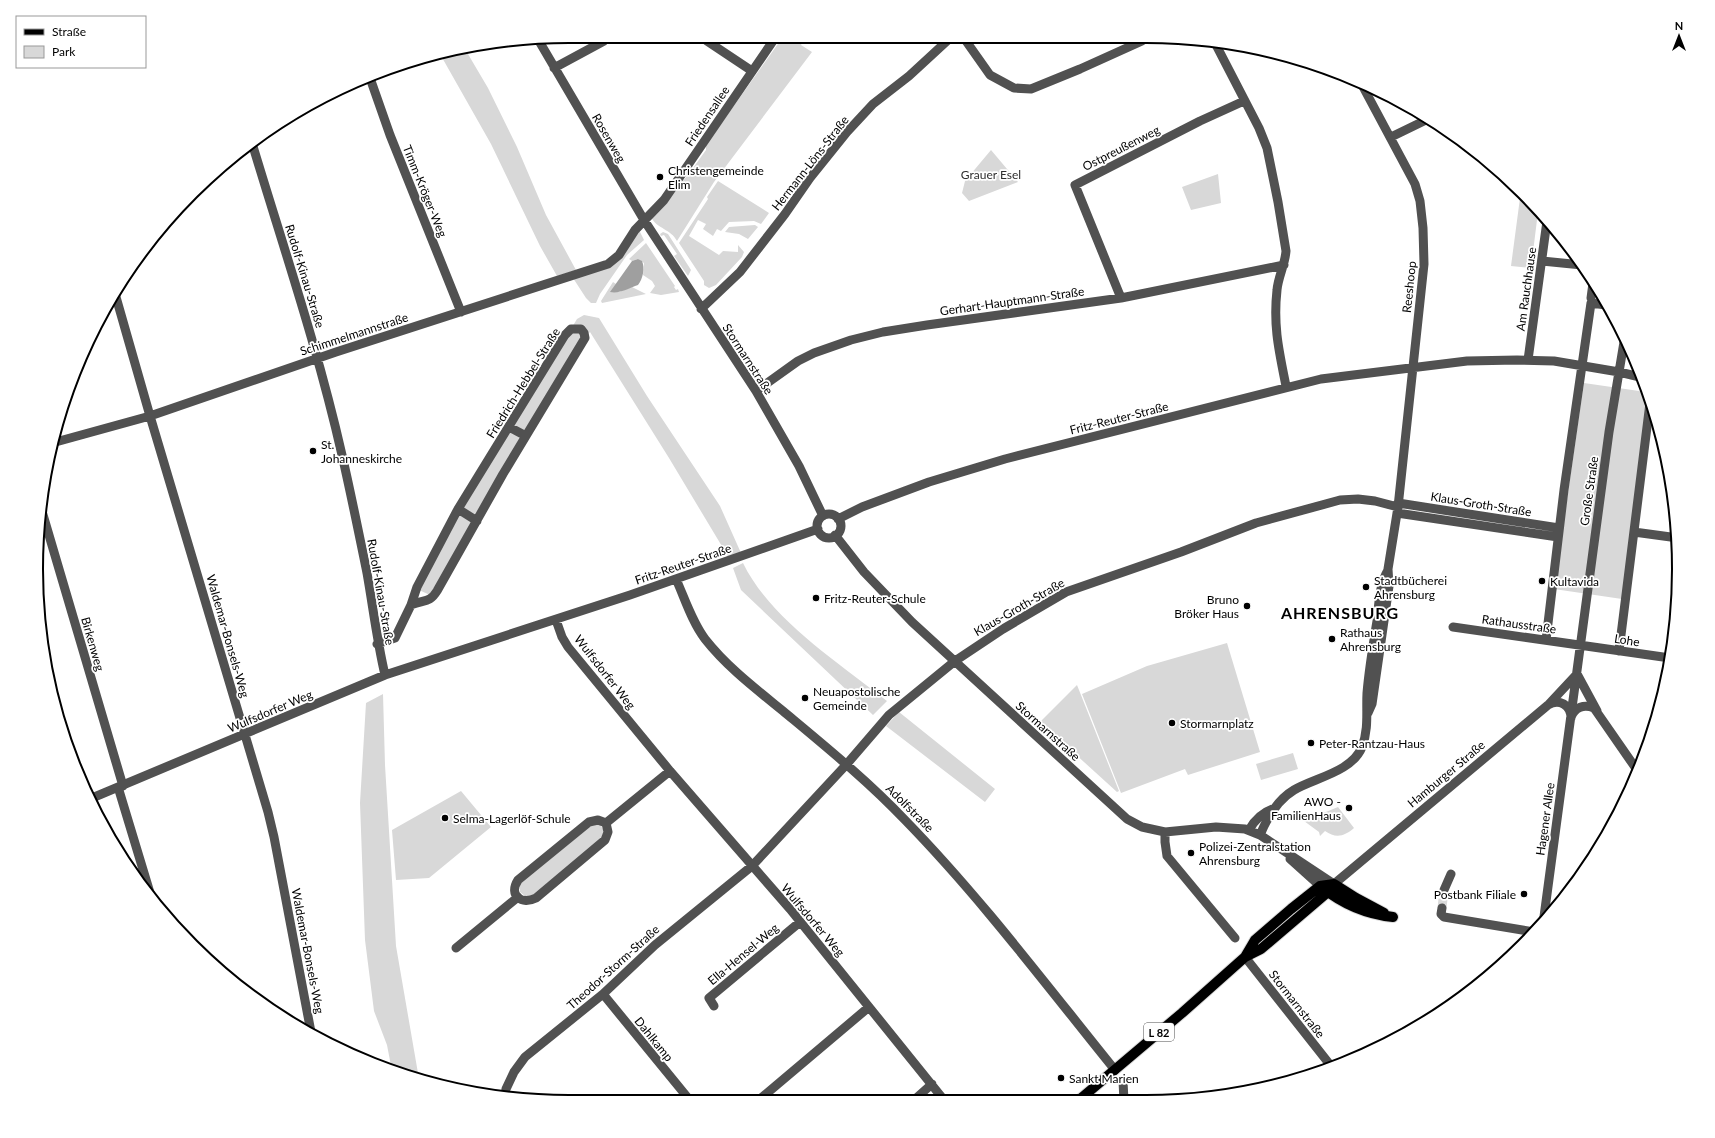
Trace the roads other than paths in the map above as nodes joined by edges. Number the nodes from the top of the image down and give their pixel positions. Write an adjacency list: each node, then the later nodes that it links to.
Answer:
1 (600, 43): 9 (street)
2 (710, 43): 10 (street)
3 (772, 43): 10 (street, Friedensallee)
4 (945, 43): 27 (street, Hermann-Löns-Straße)
5 (967, 43): 6 (street)
6 (1138, 43)
7 (541, 44): 9 (street, Rosenweg)
8 (1218, 48): 13 (street)
9 (554, 68): 17 (street, Rosenweg)
10 (752, 71): 17 (street, Friedensallee)
11 (371, 82): 28 (street, Timm-Kröger-Weg)
12 (1366, 91): 15 (street, Reeshoop)
13 (1244, 101): 20 (street); 23 (street, Ostpreußenweg)
14 (1422, 122): 15 (street)
15 (1390, 137): 33 (street, Reeshoop)
16 (254, 149): 30 (street, Rudolf-Kinau-Straße)
17 (644, 220): 27 (street, Stormarnstraße); 28 (street, Schimmelmannstraße)
18 (1545, 227): 19 (street, Am Rauchhause)
19 (1542, 261): 21 (street); 31 (street, Am Rauchhause)
20 (1284, 265): 23 (street, Gerhart-Hauptmann-Straße); 36 (street)
21 (1574, 265)
22 (1592, 291): 24 (street)
23 (1121, 298): 37 (street, Gerhart-Hauptmann-Straße)
24 (1591, 298)
25 (117, 300): 39 (street, Waldemar-Bonsels-Weg)
26 (1601, 304): 32 (street, Große Straße)
27 (701, 309): 37 (street, Stormarnstraße)
28 (461, 312): 30 (street, Schimmelmannstraße)
29 (1623, 348): 34 (street, Große Straße)
30 (318, 359): 39 (street, Schimmelmannstraße); 59 (street, Rudolf-Kinau-Straße)
31 (1528, 360): 32 (street, Fritz-Reuter-Straße); 33 (street, Fritz-Reuter-Straße)
32 (1581, 366): 34 (street, Fritz-Reuter-Straße); 51 (street, Große Straße)
33 (1412, 367): 36 (street, Fritz-Reuter-Straße); 43 (street, Reeshoop)
34 (1619, 372): 35 (street, Fritz-Reuter-Straße); 60 (street, Große Straße)
35 (1635, 376)
36 (1286, 386): 46 (street, Fritz-Reuter-Straße)
37 (756, 391): 45 (street, Stormarnstraße)
38 (1649, 415): 50 (street)
39 (150, 416): 42 (street, Schimmelmannstraße); 69 (street, Waldemar-Bonsels-Weg)
40 (509, 427): 41 (street); 41 (street, Friedrich-Hebbel-Straße); 44 (street, Friedrich-Hebbel-Straße)
41 (526, 436): 47 (street, Friedrich-Hebbel-Straße)
42 (59, 441)
43 (1398, 508): 51 (street, Klaus-Groth-Straße); 63 (street, Klaus-Groth-Straße); 75 (street, Reeshoop)
44 (458, 509): 47 (street); 55 (street, Friedrich-Hebbel-Straße)
45 (823, 516): 46 (street); 49 (street)
46 (838, 519): 52 (street)
47 (477, 521): 55 (street, Friedrich-Hebbel-Straße)
48 (45, 523): 73 (street, Birkenweg)
49 (818, 529): 52 (street); 54 (street, Fritz-Reuter-Straße)
50 (1634, 532): 53 (street); 61 (street)
51 (1559, 533): 58 (street, Große Straße)
52 (835, 535): 63 (street, Stormarnstraße)
53 (1671, 537)
54 (676, 579): 56 (street, Fritz-Reuter-Straße); 70 (street, Adolfstraße)
55 (415, 603): 59 (street, Friedrich-Hebbel-Straße)
56 (556, 620): 65 (street, Wulfsdorfer Weg); 72 (street, Wulfsdorfer Weg)
57 (1454, 627): 58 (street, Rathausstraße)
58 (1546, 640): 60 (street, Rathausstraße)
59 (377, 644): 65 (street, Rudolf-Kinau-Straße)
60 (1580, 647): 61 (street, Lohe); 64 (street, Große Straße)
61 (1619, 651): 62 (street, Lohe)
62 (1664, 657)
63 (954, 661): 70 (street, Klaus-Groth-Straße); 78 (street, Stormarnstraße)
64 (1577, 674): 66 (street, Hamburger Straße); 67 (street); 68 (street, Hagener Allee)
65 (385, 675): 69 (street, Wulfsdorfer Weg)
66 (1548, 705): 68 (street); 84 (street, Hamburger Straße)
67 (1598, 712): 68 (street); 71 (street)
68 (1571, 718): 88 (street, Hagener Allee)
69 (245, 734): 73 (street, Wulfsdorfer Weg); 97 (street, Waldemar-Bonsels-Weg)
70 (846, 765): 81 (street, Klaus-Groth-Straße); 99 (street, Adolfstraße)
71 (1634, 765)
72 (670, 771): 76 (street); 81 (street, Wulfsdorfer Weg)
73 (120, 787): 74 (street, Wulfsdorfer Weg); 83 (street, Birkenweg)
74 (95, 797)
75 (1275, 808): 77 (street); 79 (street)
76 (606, 823): 86 (street); 86 (street)
77 (1249, 830): 78 (street, Stormarnstraße); 79 (street, Stormarnstraße)
78 (1165, 832): 91 (street)
79 (1260, 835): 80 (street, Stormarnstraße)
80 (1283, 852): 84 (street); 84 (street)
81 (752, 866): 89 (street, Wulfsdorfer Weg); 94 (street, Theodor-Storm-Straße)
82 (1451, 874): 85 (street)
83 (147, 882)
84 (1327, 887): 84 (main road); 93 (main road, Hamburger Straße / L 82)
85 (1444, 890)
86 (518, 897): 92 (street)
87 (1442, 908): 90 (street)
88 (1545, 912)
89 (800, 922): 95 (street, Ella-Hensel-Weg); 96 (street, Wulfsdorfer Weg)
90 (1527, 931)
91 (1235, 938)
92 (456, 948)
93 (1245, 957): 98 (street, Stormarnstraße); 99 (main road, Hamburger Straße / L 82)
94 (603, 994): 102 (street, Theodor-Storm-Straße); 103 (street, Dahlkamp)
95 (714, 1006)
96 (869, 1007): 101 (street, Wulfsdorfer Weg); 104 (street)
97 (310, 1027)
98 (1328, 1062)
99 (1115, 1070): 107 (main road, Hamburger Straße / L 82)
100 (1123, 1081): 108 (street)
101 (932, 1084): 105 (street); 106 (street, Wulfsdorfer Weg)
102 (506, 1091)
103 (686, 1095)
104 (765, 1095)
105 (920, 1095)
106 (940, 1095)
107 (1085, 1095)
108 (1124, 1095)

